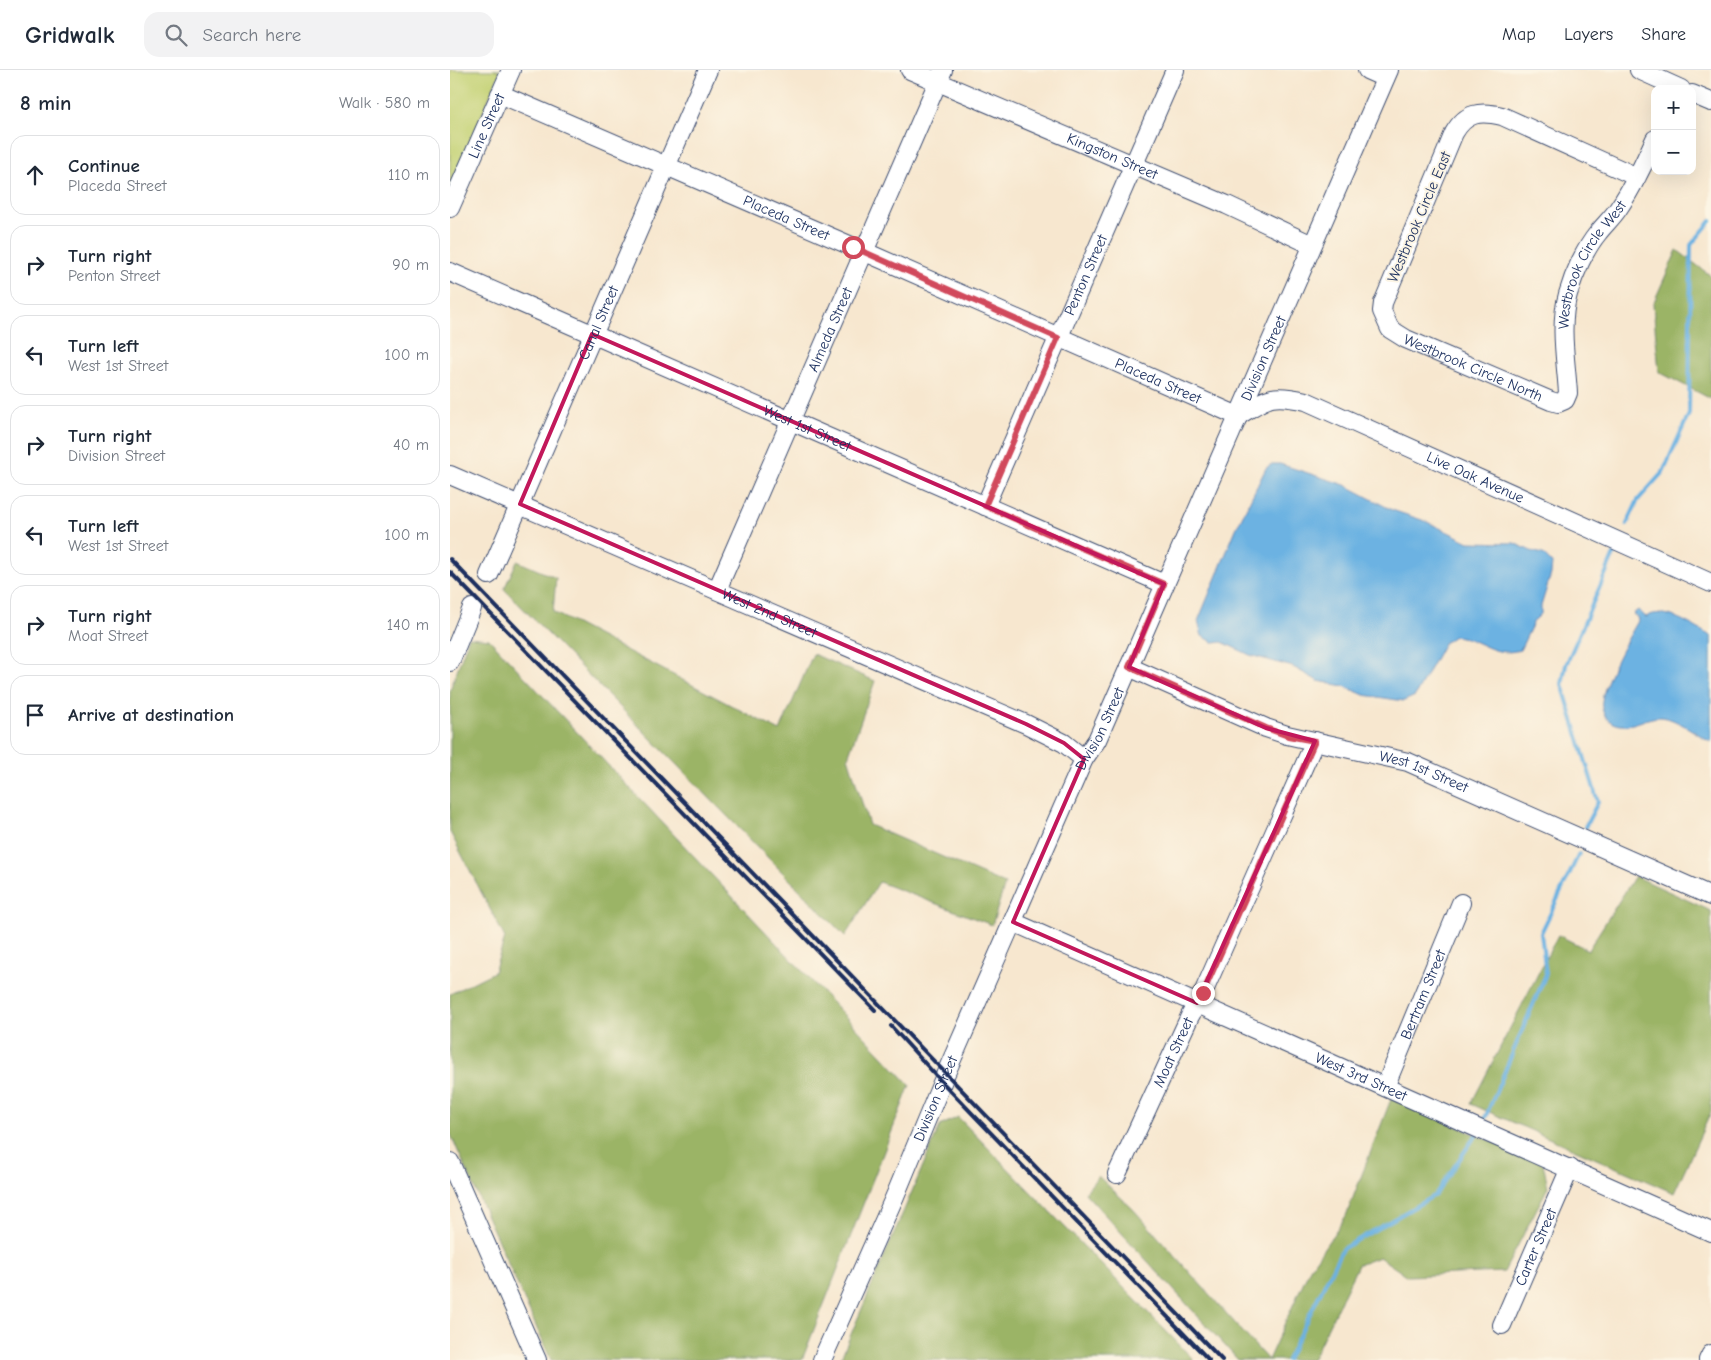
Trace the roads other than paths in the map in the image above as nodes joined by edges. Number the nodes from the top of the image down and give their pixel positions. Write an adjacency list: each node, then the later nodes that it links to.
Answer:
1 (510, 70): 10 (street, Line Street)
2 (708, 70): 15 (street, Canal Street)
3 (910, 70): 8 (street, Kingston Street)
4 (1175, 70): 14 (street, Penton Street)
5 (1367, 70): 7 (street)
6 (1639, 70): 9 (street)
7 (1387, 74): 18 (street, Division Street)
8 (940, 76): 14 (street, Kingston Street); 19 (street, Almeda Street)
9 (1671, 85)
10 (500, 94): 15 (street, Placeda Street); 17 (street, Line Street)
11 (1696, 96): 12 (street)
12 (1711, 102)
13 (1651, 147): 16 (street, Westbrook Circle West)
14 (1134, 165): 18 (street, Kingston Street); 23 (street, Penton Street)
15 (666, 166): 19 (street, Placeda Street); 22 (street, Canal Street)
16 (1637, 177): 21 (street, Westbrook Circle East); 24 (street, Westbrook Circle West)
17 (450, 208)
18 (1312, 245): 25 (street, Division Street)
19 (863, 251): 23 (street, Placeda Street); 26 (street, Almeda Street)
20 (450, 272): 22 (street, West 1st Street)
21 (1387, 321): 24 (street, Westbrook Circle North)
22 (592, 334): 26 (street, West 1st Street); 28 (street, Canal Street)
23 (1058, 338): 25 (street, Placeda Street); 29 (street, Penton Street)
24 (1565, 400)
25 (1238, 416): 31 (street, Live Oak Avenue); 32 (street, Division Street)
26 (790, 420): 29 (street, West 1st Street); 33 (street, Almeda Street)
27 (450, 474): 28 (street, West 2nd Street)
28 (520, 504): 30 (street, Canal Street); 33 (street, West 2nd Street)
29 (985, 506): 32 (street, West 1st Street)
30 (489, 575)
31 (1711, 583)
32 (1164, 584): 36 (street, Division Street)
33 (717, 590): 38 (street, West 2nd Street)
34 (472, 608): 35 (street)
35 (450, 662)
36 (1129, 667): 37 (street, West 1st Street); 38 (street, Division Street)
37 (1315, 741): 39 (street, West 1st Street); 42 (street, Moat Street)
38 (1084, 759): 41 (street, Division Street)
39 (1711, 896)
40 (1461, 903): 43 (street, Bertram Street)
41 (1013, 922): 42 (street, West 3rd Street); 51 (street, Division Street)
42 (1197, 1003): 43 (street, West 3rd Street); 46 (street, Moat Street)
43 (1385, 1087): 45 (street, West 3rd Street)
44 (450, 1162): 50 (street)
45 (1570, 1168): 47 (street, West 3rd Street); 48 (street, Carter Street)
46 (1117, 1174)
47 (1711, 1232)
48 (1502, 1325)
49 (1711, 1354): 52 (street)
50 (537, 1360)
51 (822, 1360)
52 (1708, 1360)

